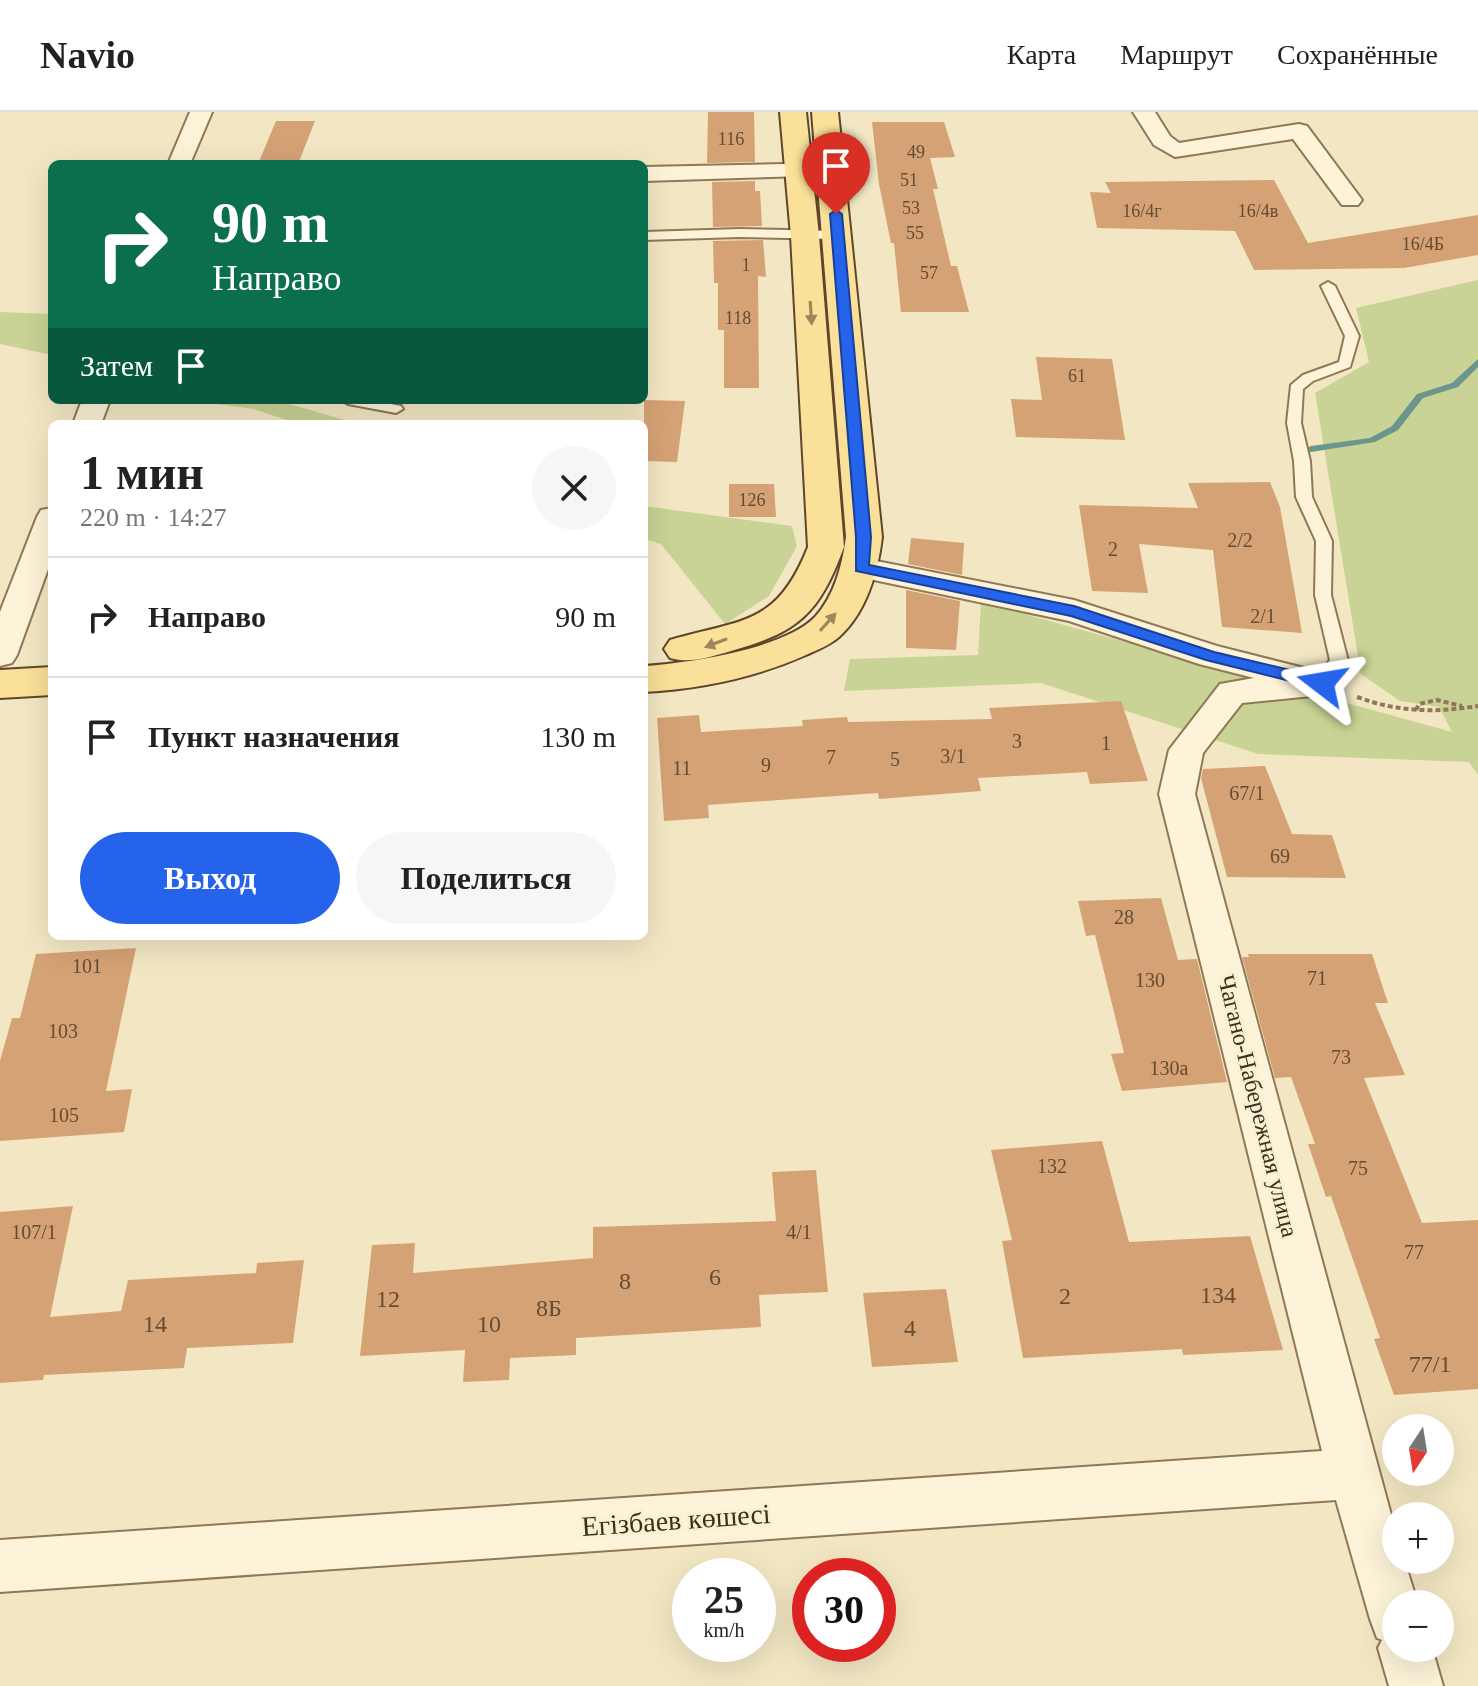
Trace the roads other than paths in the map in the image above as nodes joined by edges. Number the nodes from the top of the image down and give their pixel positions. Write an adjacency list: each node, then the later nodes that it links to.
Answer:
1 (201, 112): 5 (street)
2 (793, 112): 7 (main road)
3 (825, 112): 6 (main road)
4 (1144, 112): 9 (street)
5 (181, 160)
6 (831, 170): 7 (street); 10 (main road)
7 (799, 171): 8 (street); 10 (main road)
8 (648, 174)
9 (1350, 200)
10 (822, 235): 11 (lane); 16 (main road); 17 (main road, one-way to 17)
11 (648, 236)
12 (1328, 286): 21 (lane)
13 (369, 404): 14 (lane)
14 (396, 409)
15 (48, 528): 18 (street)
16 (861, 568): 19 (main road, one-way to 16); 21 (street)
17 (648, 651)
18 (0, 655)
19 (648, 679)
20 (48, 681): 22 (main road)
21 (1322, 683): 25 (street, Чагано-Набережная улица)
22 (0, 684)
23 (48, 703): 24 (main road)
24 (0, 706)
25 (1353, 1474): 26 (street, Егізбаев көшесі); 27 (street, Чагано-Набережная улица)
26 (0, 1566)
27 (1387, 1590)
28 (1409, 1662): 29 (street)
29 (1416, 1686)

